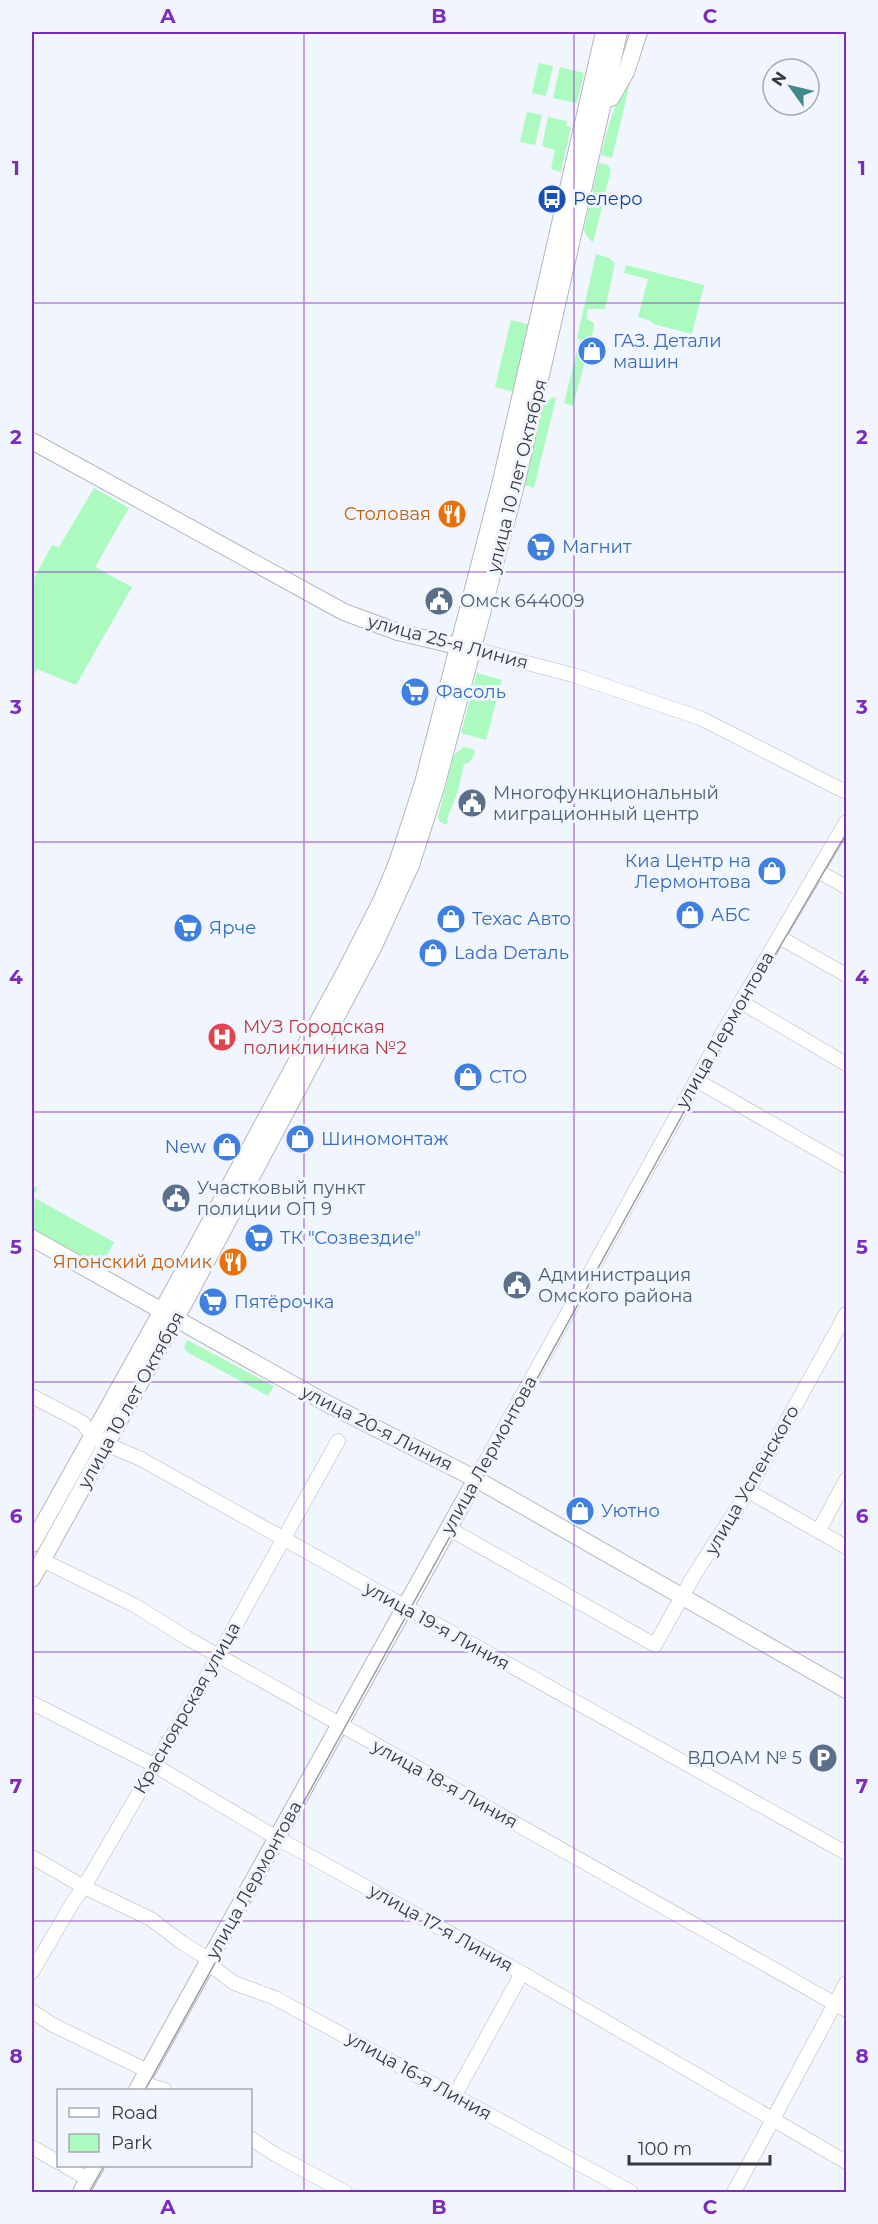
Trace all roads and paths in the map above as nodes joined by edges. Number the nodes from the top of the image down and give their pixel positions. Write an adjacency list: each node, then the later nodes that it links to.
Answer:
1 (619, 32): 5 (main road, улица 10 лет Октября)
2 (639, 32): 4 (main road)
3 (602, 34): 8 (main road, улица 10 лет Октября)
4 (632, 56): 5 (main road); 6 (main road)
5 (614, 58): 6 (main road, улица 10 лет Октября)
6 (601, 114): 8 (main road, улица 10 лет Октября)
7 (32, 441): 8 (main road, улица 25-я Линия)
8 (467, 648): 9 (street, улица 25-я Линия); 21 (main road, улица 10 лет Октября)
9 (846, 792)
10 (846, 822): 11 (street, улица Лермонтова)
11 (818, 871): 12 (street); 13 (street, улица Лермонтова)
12 (846, 887)
13 (779, 937): 14 (street); 15 (street, улица Лермонтова)
14 (846, 975)
15 (741, 1002): 16 (street); 17 (street, улица Лермонтова)
16 (846, 1064)
17 (696, 1080): 18 (street); 25 (street, улица Лермонтова)
18 (846, 1166)
19 (32, 1238): 21 (main road, улица 20-я Линия)
20 (846, 1314): 27 (street, улица Успенского)
21 (169, 1315): 23 (main road, улица 10 лет Октября); 25 (main road, улица 20-я Линия)
22 (32, 1396): 23 (street, улица 19-я Линия)
23 (99, 1440): 30 (street, улица 19-я Линия); 31 (main road, улица 10 лет Октября); 33 (main road, улица 10 лет Октября)
24 (338, 1441): 30 (street, Красноярская улица)
25 (476, 1479): 28 (main road, улица Лермонтова); 35 (main road, улица 20-я Линия)
26 (846, 1480): 29 (street)
27 (748, 1491): 29 (street); 35 (street, улица Успенского)
28 (448, 1528): 35 (street, улица Успенского); 36 (main road, улица Лермонтова)
29 (819, 1530): 32 (street)
30 (284, 1539): 36 (street, улица 19-я Линия); 37 (street, Красноярская улица)
31 (32, 1544)
32 (846, 1547)
33 (42, 1560): 34 (main road, улица 10 лет Октября); 37 (street, улица 18-я Линия)
34 (32, 1579)
35 (683, 1597): 38 (main road, улица 20-я Линия)
36 (405, 1608): 40 (main road, улица Лермонтова); 43 (street, улица 19-я Линия)
37 (219, 1655): 40 (street, улица 18-я Линия); 41 (street, Красноярская улица)
38 (846, 1690)
39 (32, 1703): 41 (street, улица 17-я Линия)
40 (340, 1725): 42 (main road, улица Лермонтова); 50 (street, улица 18-я Линия)
41 (154, 1765): 42 (street, улица 17-я Линия); 45 (street, Красноярская улица)
42 (277, 1838): 46 (main road, улица Лермонтова); 48 (street, улица 17-я Линия)
43 (846, 1853)
44 (32, 1857): 45 (street, улица 16-я Линия)
45 (84, 1887): 46 (street, улица 16-я Линия); 47 (street, Красноярская улица)
46 (208, 1963): 52 (main road, улица Лермонтова); 54 (street, улица 16-я Линия)
47 (32, 1972)
48 (522, 1973): 54 (street); 55 (street, улица 17-я Линия)
49 (846, 1983): 50 (street)
50 (841, 2007): 55 (street)
51 (32, 2011): 52 (street)
52 (142, 2081): 53 (street)
53 (160, 2089)
54 (455, 2095): 63 (street, улица 16-я Линия)
55 (773, 2120): 59 (street, улица 17-я Линия); 64 (street)
56 (252, 2139): 62 (street)
57 (32, 2147): 58 (street)
58 (57, 2161)
59 (846, 2162)
60 (66, 2167): 61 (street)
61 (88, 2179)
62 (345, 2193)
63 (631, 2193)
64 (734, 2193)

